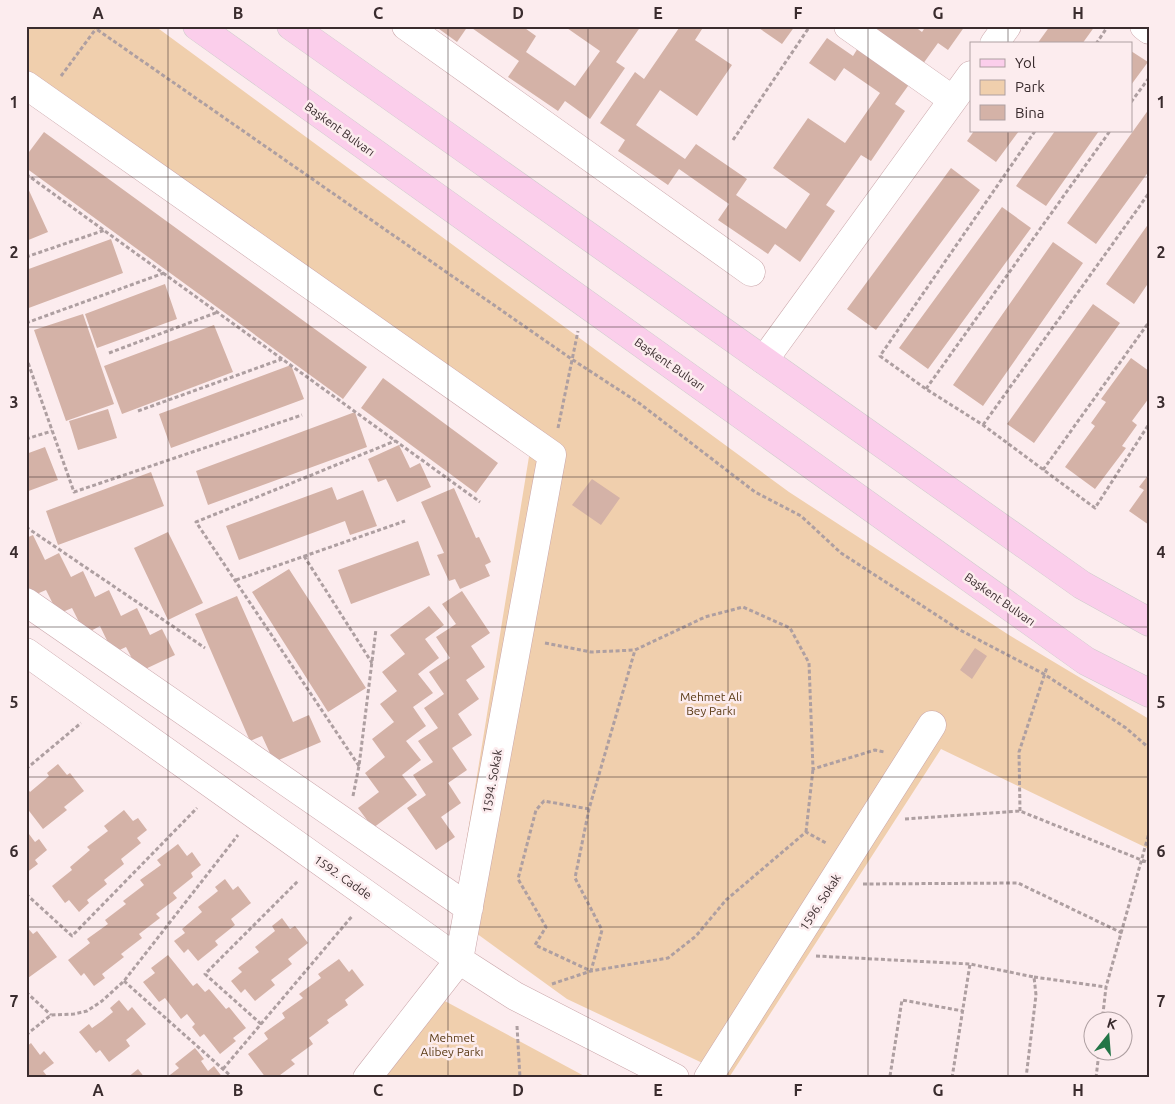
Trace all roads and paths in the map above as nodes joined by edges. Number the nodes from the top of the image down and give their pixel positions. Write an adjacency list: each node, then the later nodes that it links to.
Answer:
1 (197, 26): 27 (main road, Başkent Bulvarı)
2 (291, 26): 35 (main road)
3 (406, 26): 25 (street)
4 (810, 26): 20 (path)
5 (848, 26): 16 (street)
6 (1006, 26): 11 (street)
7 (1108, 26): 12 (path)
8 (1144, 26): 10 (street)
9 (95, 27): 15 (path); 34 (path)
10 (1149, 30)
11 (995, 42)
12 (1097, 42)
13 (970, 76): 16 (street)
14 (1149, 78): 17 (path)
15 (36, 92): 45 (street)
16 (953, 100): 35 (street)
17 (1132, 101)
18 (1034, 132): 37 (path)
19 (1109, 132): 37 (path)
20 (733, 140)
21 (26, 174): 23 (path)
22 (1149, 193): 41 (path)
23 (105, 230): 24 (path); 26 (path)
24 (26, 257)
25 (751, 272)
26 (164, 273): 28 (path); 30 (path)
27 (583, 302): 34 (path); 56 (main road, Başkent Bulvarı)
28 (218, 312): 31 (path); 33 (path)
29 (1149, 322): 46 (path)
30 (26, 323)
31 (109, 353)
32 (26, 357): 36 (path)
33 (283, 359): 38 (path); 44 (path)
34 (572, 360): 45 (path); 61 (path)
35 (764, 360): 53 (main road)
36 (28, 367): 42 (path)
37 (926, 389): 41 (path)
38 (138, 411)
39 (302, 415): 42 (path)
40 (1149, 424): 46 (path)
41 (983, 425): 46 (path)
42 (52, 431): 43 (path)
43 (26, 439)
44 (396, 441): 47 (path); 51 (path)
45 (552, 455): 55 (street, 1594. Sokak)
46 (1043, 470)
47 (480, 502)
48 (405, 521): 50 (path)
49 (26, 526): 57 (path)
50 (304, 556): 51 (path); 60 (path)
51 (235, 580): 67 (path)
52 (26, 602): 75 (street)
53 (1149, 622)
54 (376, 629): 60 (path)
55 (518, 638): 58 (path); 85 (street, 1594. Sokak)
56 (1059, 641): 61 (path); 62 (main road, Başkent Bulvarı)
57 (205, 648)
58 (635, 650): 69 (path); 71 (path)
59 (26, 652): 63 (street, 1592. Cadde)
60 (372, 663): 67 (path)
61 (1044, 674): 65 (path); 72 (path)
62 (1149, 693)
63 (101, 706): 68 (path); 70 (street, 1592. Cadde)
64 (932, 726): 66 (street, 1596. Sokak)
65 (1149, 748)
66 (912, 757): 69 (path); 74 (street, 1596. Sokak)
67 (359, 766): 75 (path)
68 (26, 769)
69 (813, 769): 76 (path)
70 (217, 788): 73 (street, 1592. Cadde); 83 (path)
71 (589, 809): 90 (path); 90 (path)
72 (1020, 811): 74 (path); 80 (path)
73 (255, 814): 79 (street, 1592. Cadde); 92 (path)
74 (872, 821): 78 (street, 1596. Sokak)
75 (347, 824): 85 (street)
76 (806, 832): 78 (path); 90 (path)
77 (1149, 833): 80 (path)
78 (850, 855): 82 (street, 1596. Sokak)
79 (319, 860): 84 (street, 1592. Cadde); 99 (path)
80 (1142, 860): 81 (path); 86 (path)
81 (1149, 863)
82 (831, 884): 86 (path); 87 (street, 1596. Sokak)
83 (26, 894)
84 (369, 896): 88 (street, 1592. Cadde); 99 (path)
85 (469, 908): 88 (street, 1594. Sokak)
86 (1122, 933): 93 (path)
87 (787, 954): 89 (path); 108 (street, 1596. Sokak)
88 (459, 960): 95 (street, 1592. Cadde); 105 (street, 1594. Sokak)
89 (970, 964): 91 (path); 96 (path)
90 (591, 971): 95 (path)
91 (1034, 977): 93 (path); 110 (path)
92 (124, 981): 98 (path); 102 (path)
93 (1106, 987): 97 (path)
94 (26, 992): 98 (path)
95 (515, 996): 106 (path); 107 (street, 1592. Cadde)
96 (963, 1011): 103 (path); 109 (path)
97 (1103, 1012)
98 (51, 1015): 100 (path)
99 (261, 1024): 102 (path)
100 (26, 1035)
101 (1098, 1062): 111 (path)
102 (223, 1069): 104 (path)
103 (890, 1076)
104 (233, 1078)
105 (367, 1078)
106 (520, 1078)
107 (675, 1078)
108 (708, 1078)
109 (952, 1078)
110 (1026, 1078)
111 (1096, 1078)

